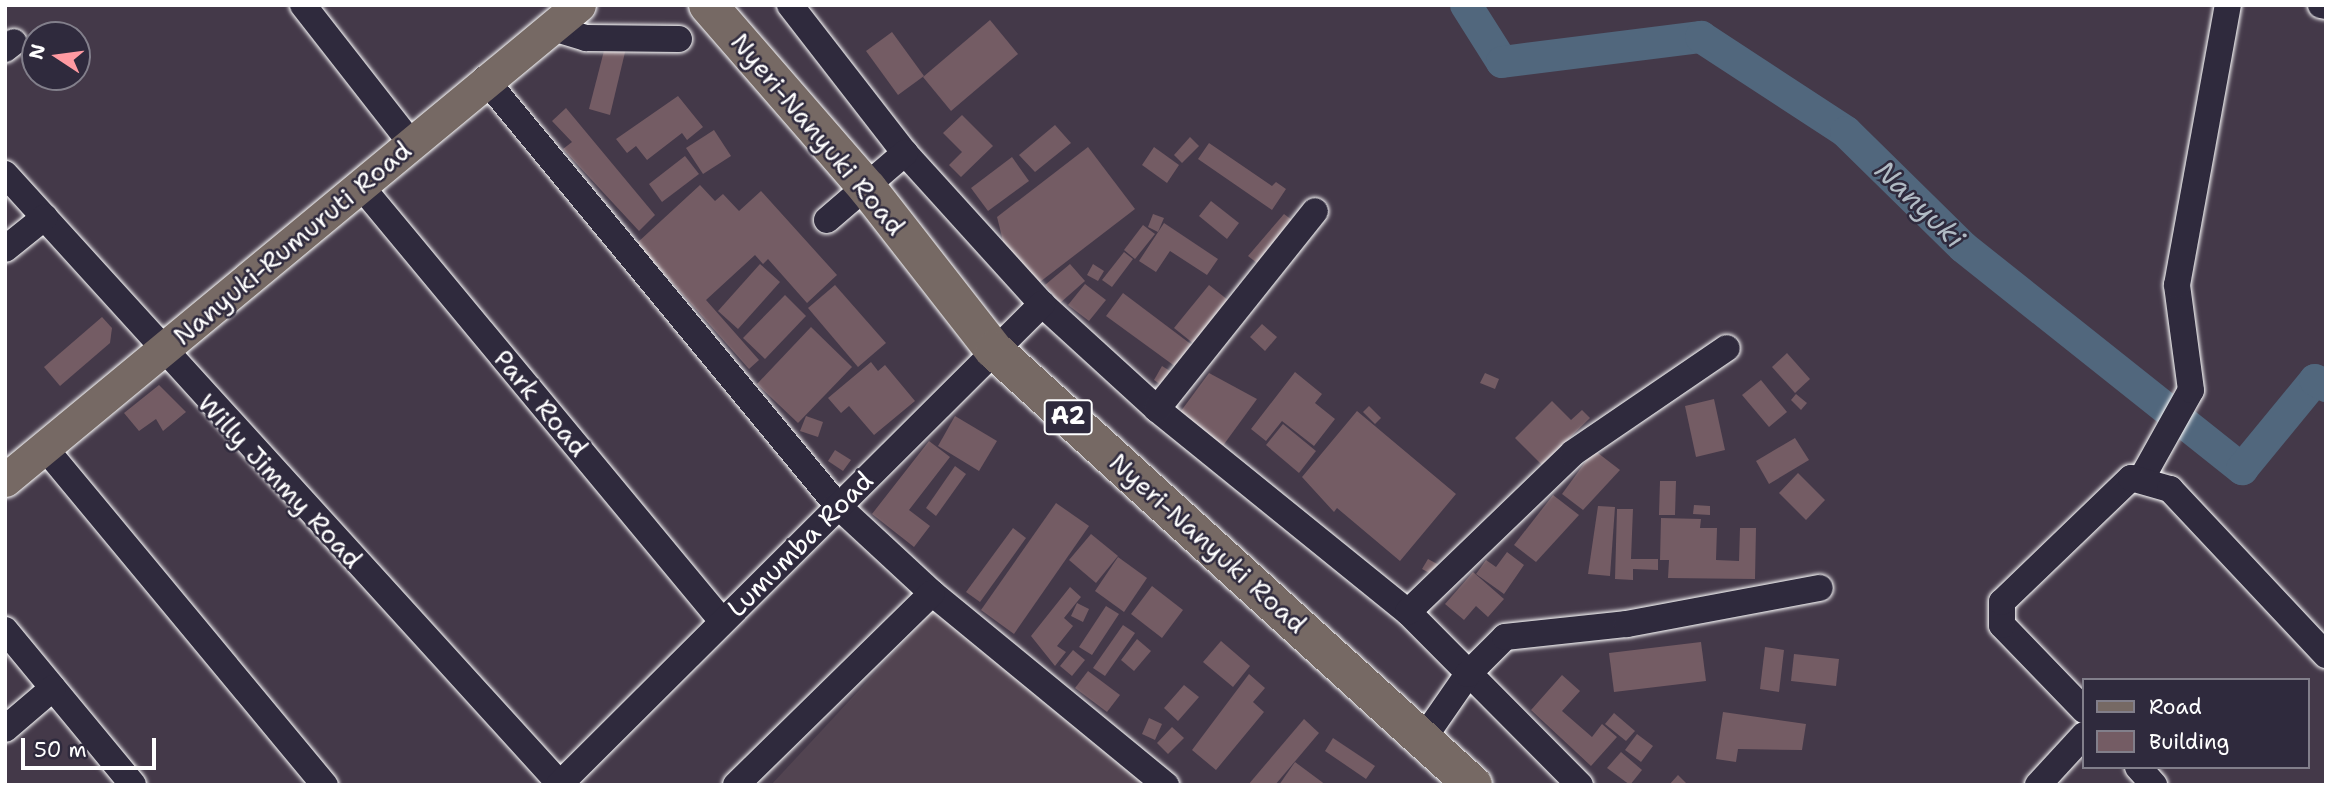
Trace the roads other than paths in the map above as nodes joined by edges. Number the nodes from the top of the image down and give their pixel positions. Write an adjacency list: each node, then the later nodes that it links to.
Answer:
1 (303, 5): 9 (street)
2 (708, 5): 13 (highway, Nyeri-Nanyuki Road / A2)
3 (790, 5): 10 (street)
4 (2228, 5): 24 (street)
5 (578, 6): 6 (main road, Nanyuki-Rumuruti Road)
6 (550, 27): 7 (street); 8 (main road, Nanyuki-Rumuruti Road)
7 (679, 39)
8 (485, 79): 9 (main road, Nanyuki-Rumuruti Road); 26 (street)
9 (410, 142): 12 (main road, Nanyuki-Rumuruti Road)
10 (905, 153): 13 (street); 18 (street)
11 (5, 174): 15 (street, Willy Jimmy Road)
12 (360, 184): 21 (main road, Nanyuki-Rumuruti Road); 30 (street, Park Road)
13 (867, 189): 16 (street); 20 (highway, Nyeri-Nanyuki Road / A2)
14 (1315, 211): 22 (street)
15 (45, 217): 17 (street); 21 (street, Willy Jimmy Road)
16 (827, 220)
17 (5, 249)
18 (1042, 304): 20 (street, Lumumba Road); 22 (street)
19 (1727, 348): 29 (street)
20 (993, 350): 26 (street, Lumumba Road); 38 (highway, Nyeri-Nanyuki Road / A2)
21 (162, 354): 23 (main road, Nanyuki-Rumuruti Road); 40 (street, Willy Jimmy Road)
22 (1157, 409): 29 (street)
23 (44, 447): 25 (main road, Nanyuki-Rumuruti Road); 42 (street)
24 (2143, 476): 32 (street); 35 (street)
25 (5, 480)
26 (837, 505): 28 (street); 30 (street, Lumumba Road)
27 (1820, 588): 33 (street)
28 (932, 593): 43 (street); 44 (street)
29 (1408, 612): 33 (street)
30 (722, 621): 40 (street, Lumumba Road)
31 (5, 630): 34 (street)
32 (2326, 655)
33 (1468, 674): 38 (street); 46 (street)
34 (53, 688): 36 (street); 41 (street)
35 (2082, 708)
36 (5, 729)
37 (2082, 737): 47 (street)
38 (1423, 739): 45 (highway, Nyeri-Nanyuki Road / A2)
39 (2140, 769): 48 (street)
40 (560, 784)
41 (133, 785)
42 (325, 785)
43 (736, 785)
44 (1166, 785)
45 (1473, 785)
46 (1580, 785)
47 (2038, 785)
48 (2154, 785)

